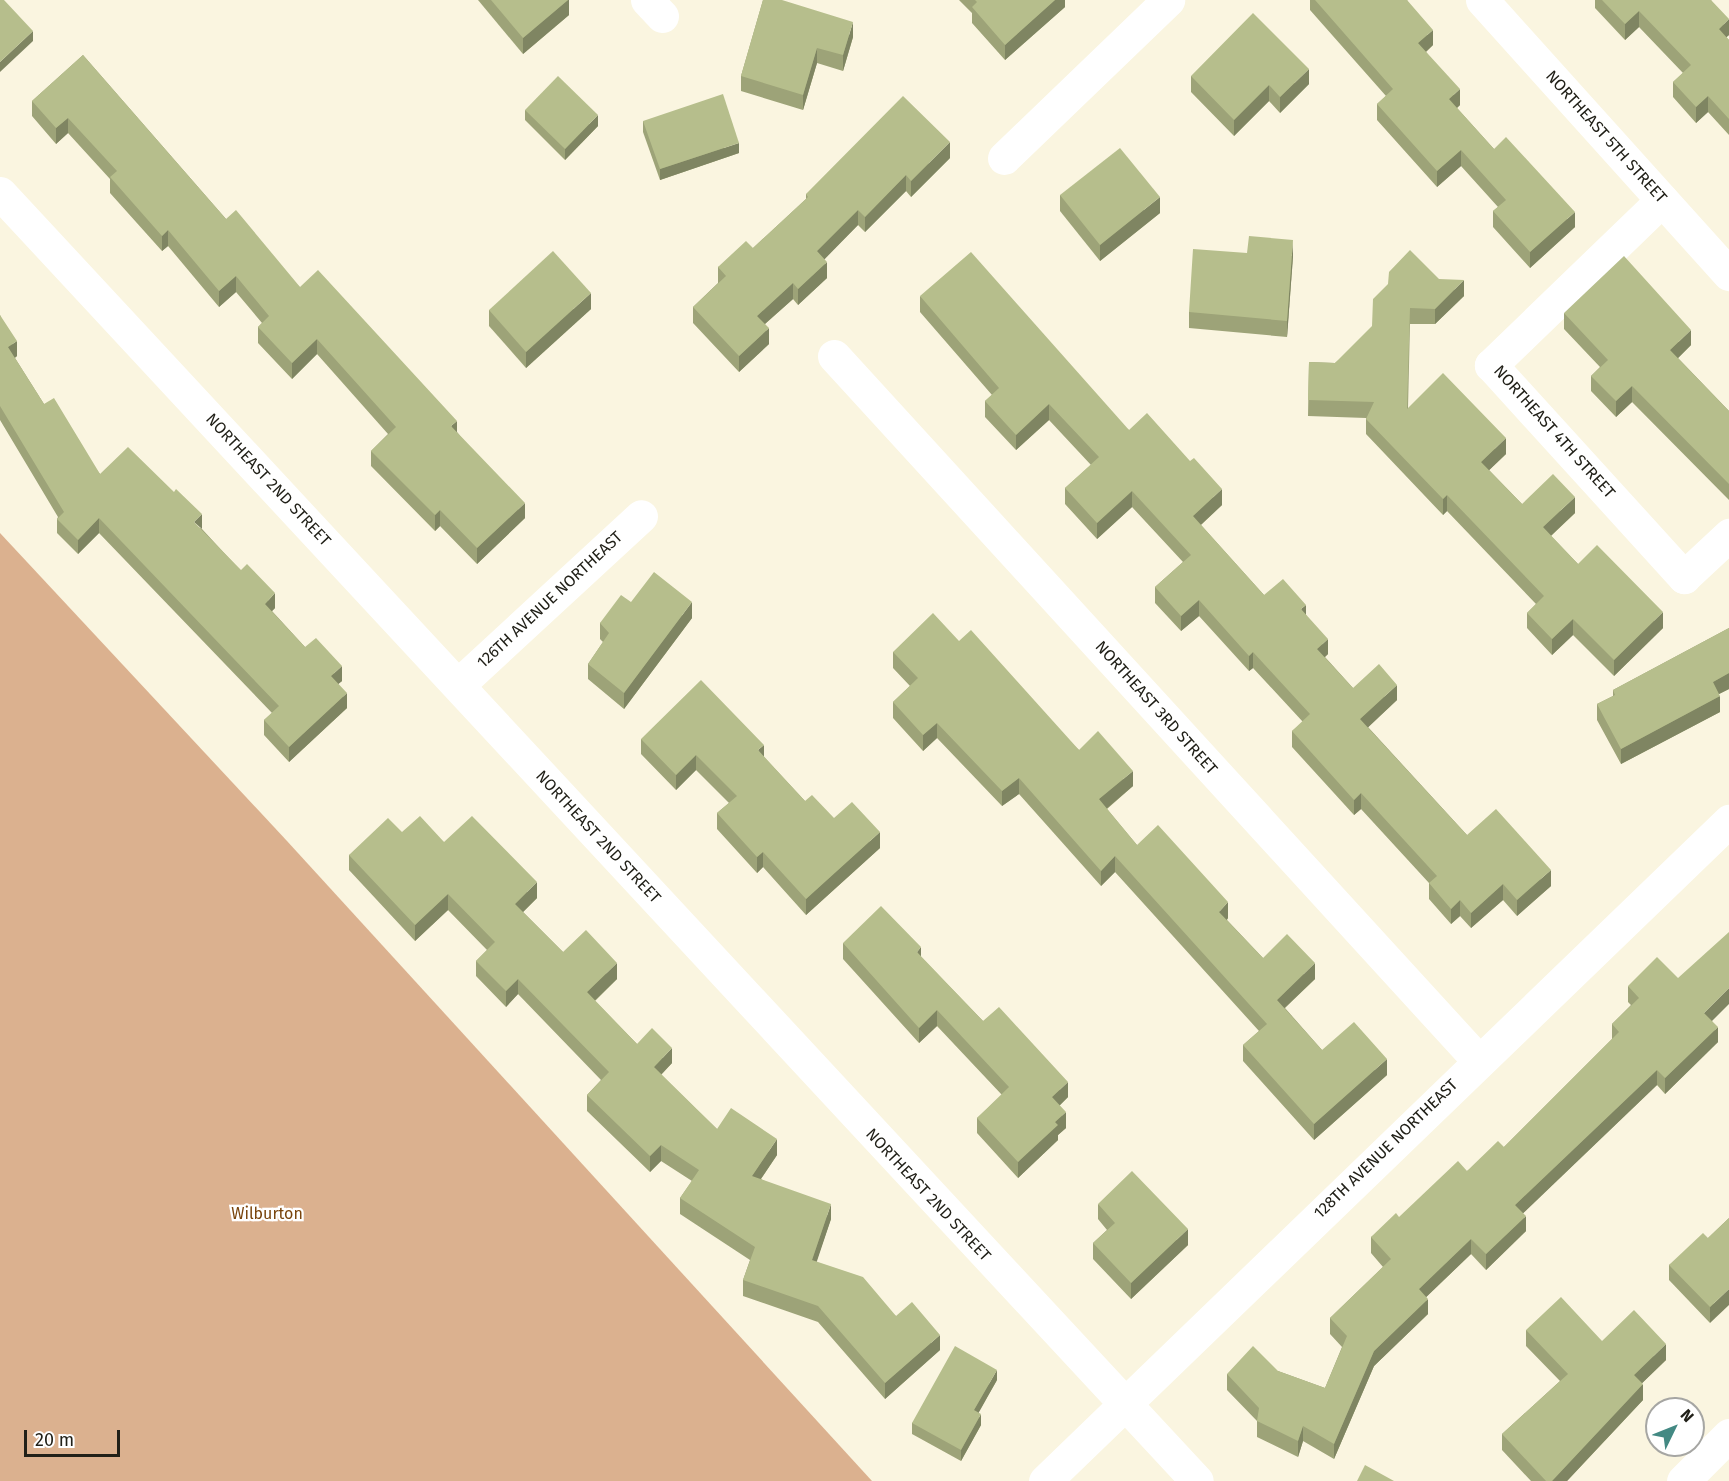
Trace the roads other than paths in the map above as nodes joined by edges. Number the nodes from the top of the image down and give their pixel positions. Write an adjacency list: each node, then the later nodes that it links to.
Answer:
1 (1167, 0): 3 (street)
2 (1482, 0): 5 (street, NORTHEAST 5TH STREET)
3 (1004, 158)
4 (0, 192): 10 (street, NORTHEAST 2ND STREET)
5 (1662, 200): 6 (street, NORTHEAST 5TH STREET); 9 (street, NORTHEAST 4TH STREET)
6 (1729, 274)
7 (834, 356): 12 (street, NORTHEAST 3RD STREET)
8 (641, 516): 10 (street, 126TH AVENUE NORTHEAST)
9 (1729, 535)
10 (459, 686): 13 (street, NORTHEAST 2ND STREET)
11 (1729, 820): 12 (street, 128TH AVENUE NORTHEAST)
12 (1478, 1060): 13 (street, 128TH AVENUE NORTHEAST)
13 (1123, 1405): 15 (street, 128TH AVENUE NORTHEAST); 16 (street, NORTHEAST 2ND STREET)
14 (1729, 1435): 17 (street)
15 (1045, 1481)
16 (1197, 1481)
17 (1683, 1481)

